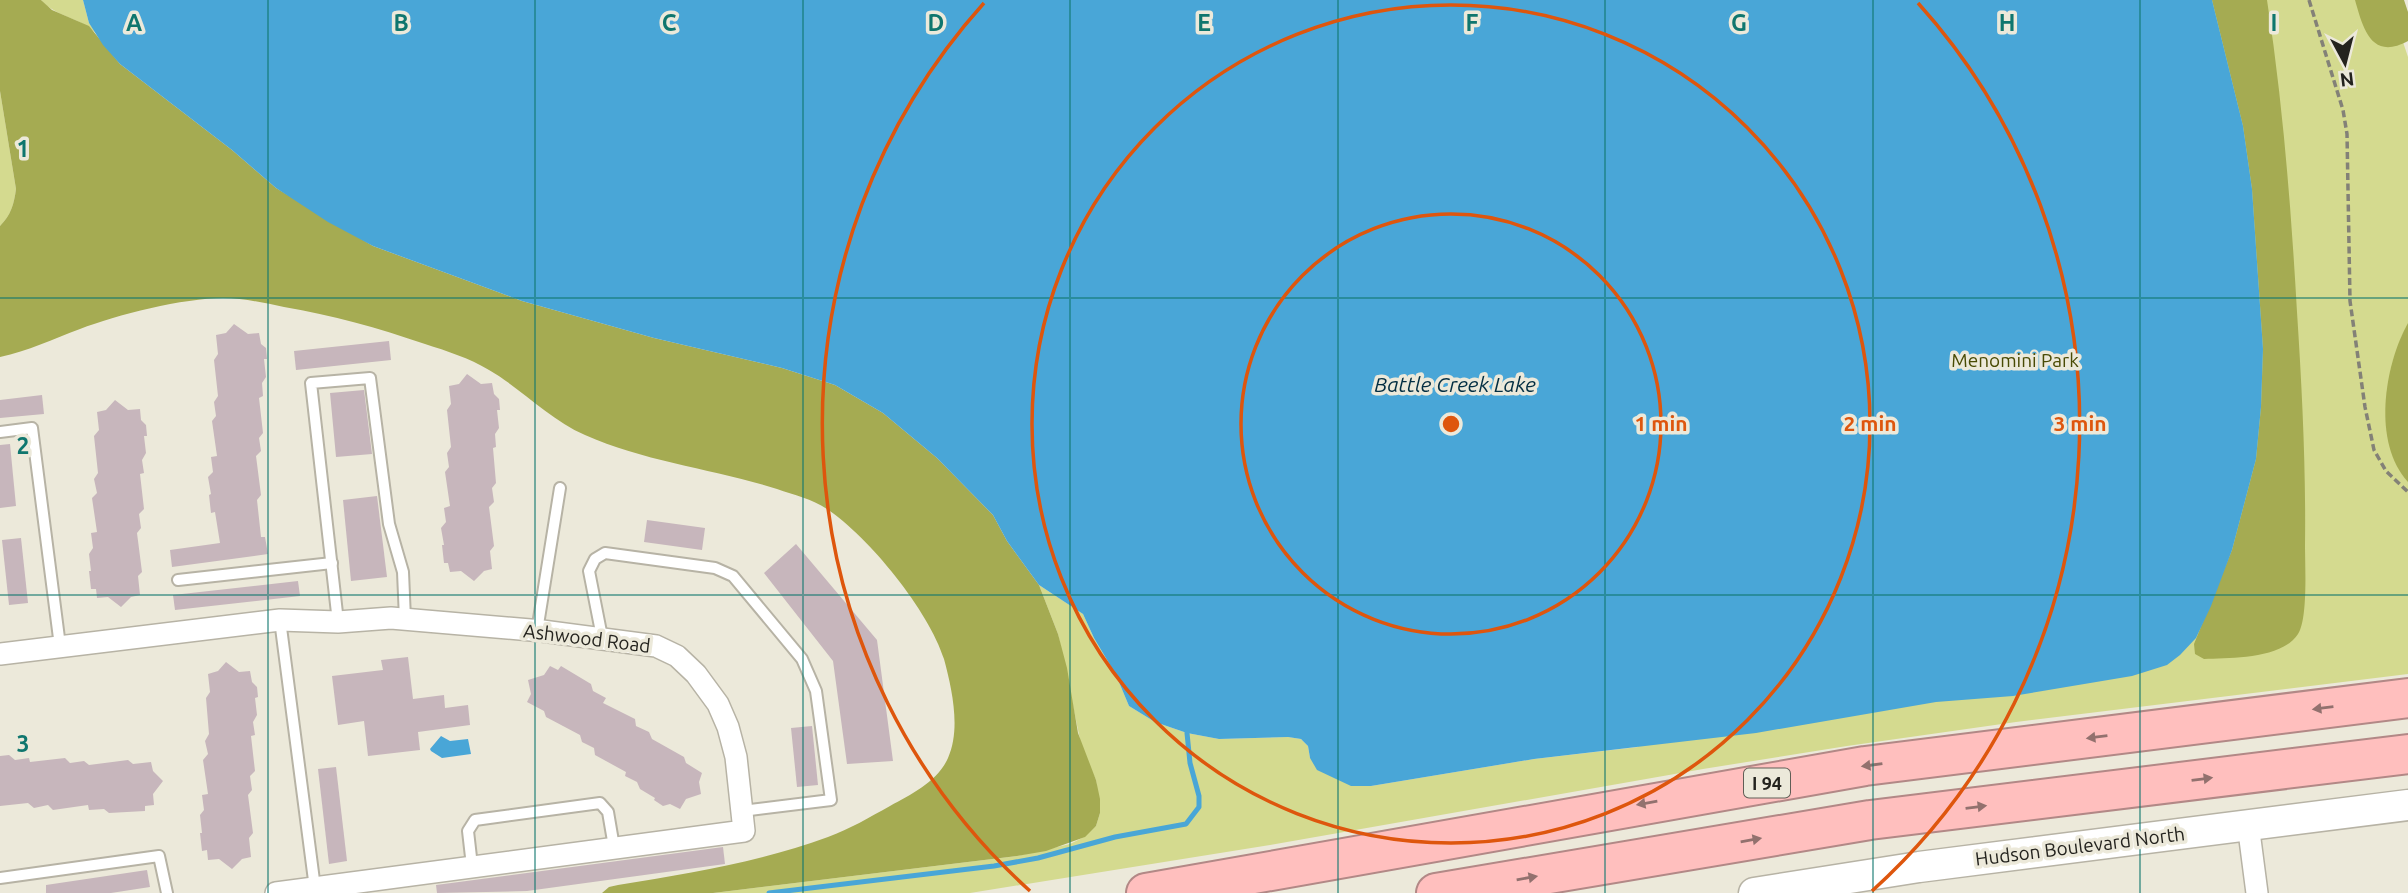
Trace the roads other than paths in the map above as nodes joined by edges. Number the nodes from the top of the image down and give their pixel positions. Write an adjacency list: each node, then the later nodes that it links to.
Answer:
1 (0, 432): 10 (lane)
2 (560, 488): 8 (lane)
3 (332, 562): 4 (lane); 5 (lane); 7 (lane)
4 (178, 580)
5 (405, 619): 7 (street, Ashwood Road); 8 (street, Ashwood Road)
6 (280, 620): 7 (street, Ashwood Road); 10 (street, Ashwood Road); 20 (lane)
7 (338, 622)
8 (537, 631): 9 (street, Ashwood Road)
9 (602, 637): 15 (street, Ashwood Road); 15 (lane)
10 (60, 646): 11 (street, Ashwood Road)
11 (0, 654)
12 (2408, 698): 24 (highway, I 94, one-way to 24)
13 (2408, 754): 25 (highway, one-way to 13)
14 (2408, 805): 16 (street, Hudson Boulevard North)
15 (742, 811): 17 (street)
16 (2248, 824): 21 (street, Hudson Boulevard North); 26 (street)
17 (614, 847): 18 (street); 18 (lane)
18 (472, 866): 20 (street)
19 (0, 878): 22 (lane)
20 (315, 888): 23 (street)
21 (1772, 891)
22 (167, 893)
23 (276, 893)
24 (1146, 893)
25 (1436, 893)
26 (2257, 893)

